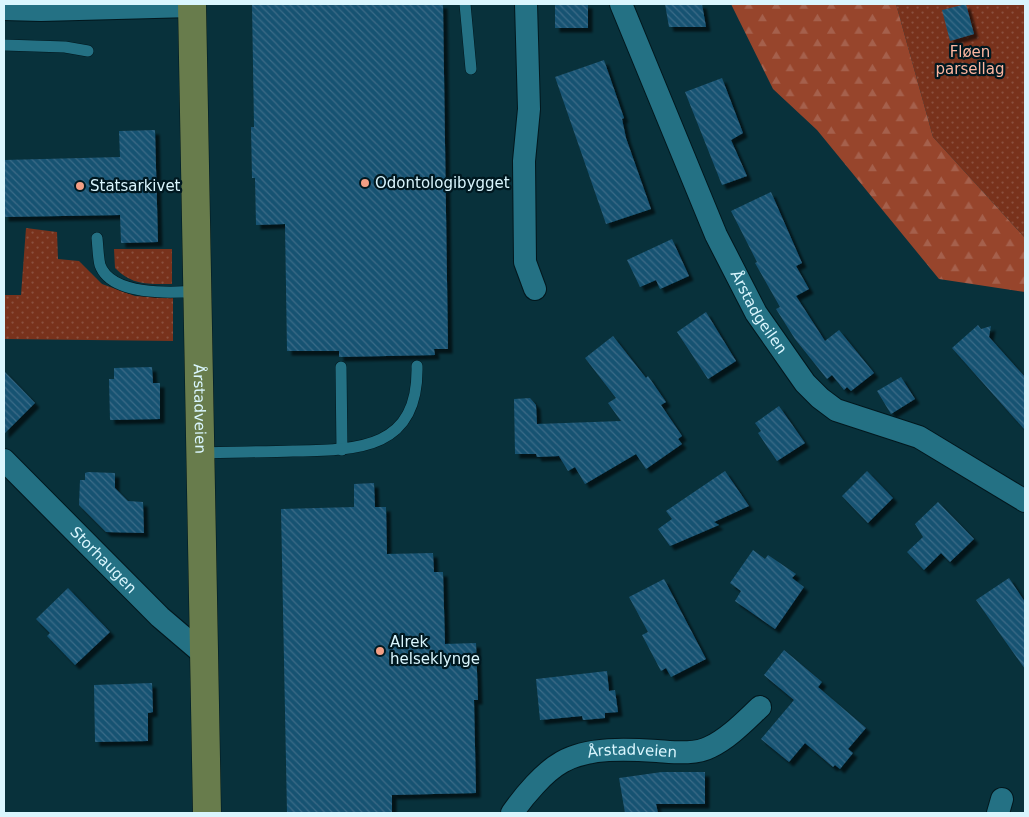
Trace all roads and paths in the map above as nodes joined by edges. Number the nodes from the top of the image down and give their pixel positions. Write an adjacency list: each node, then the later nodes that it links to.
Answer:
1 (464, 4): 8 (lane)
2 (526, 4): 10 (street)
3 (621, 4): 17 (street, Årstadgeilen)
4 (192, 5): 5 (street); 11 (main road, Årstadveien)
5 (4, 9)
6 (4, 44): 7 (lane)
7 (88, 51)
8 (471, 69)
9 (97, 238): 11 (lane)
10 (534, 289)
11 (197, 291): 15 (main road, Årstadveien)
12 (417, 366): 14 (lane)
13 (341, 367): 14 (lane)
14 (342, 450): 15 (lane)
15 (200, 453): 18 (main road, Årstadveien)
16 (4, 460): 18 (street, Storhaugen)
17 (1025, 501)
18 (204, 659): 20 (main road, Årstadveien)
19 (760, 707): 21 (street, Årstadveien)
20 (207, 813)
21 (512, 813)

